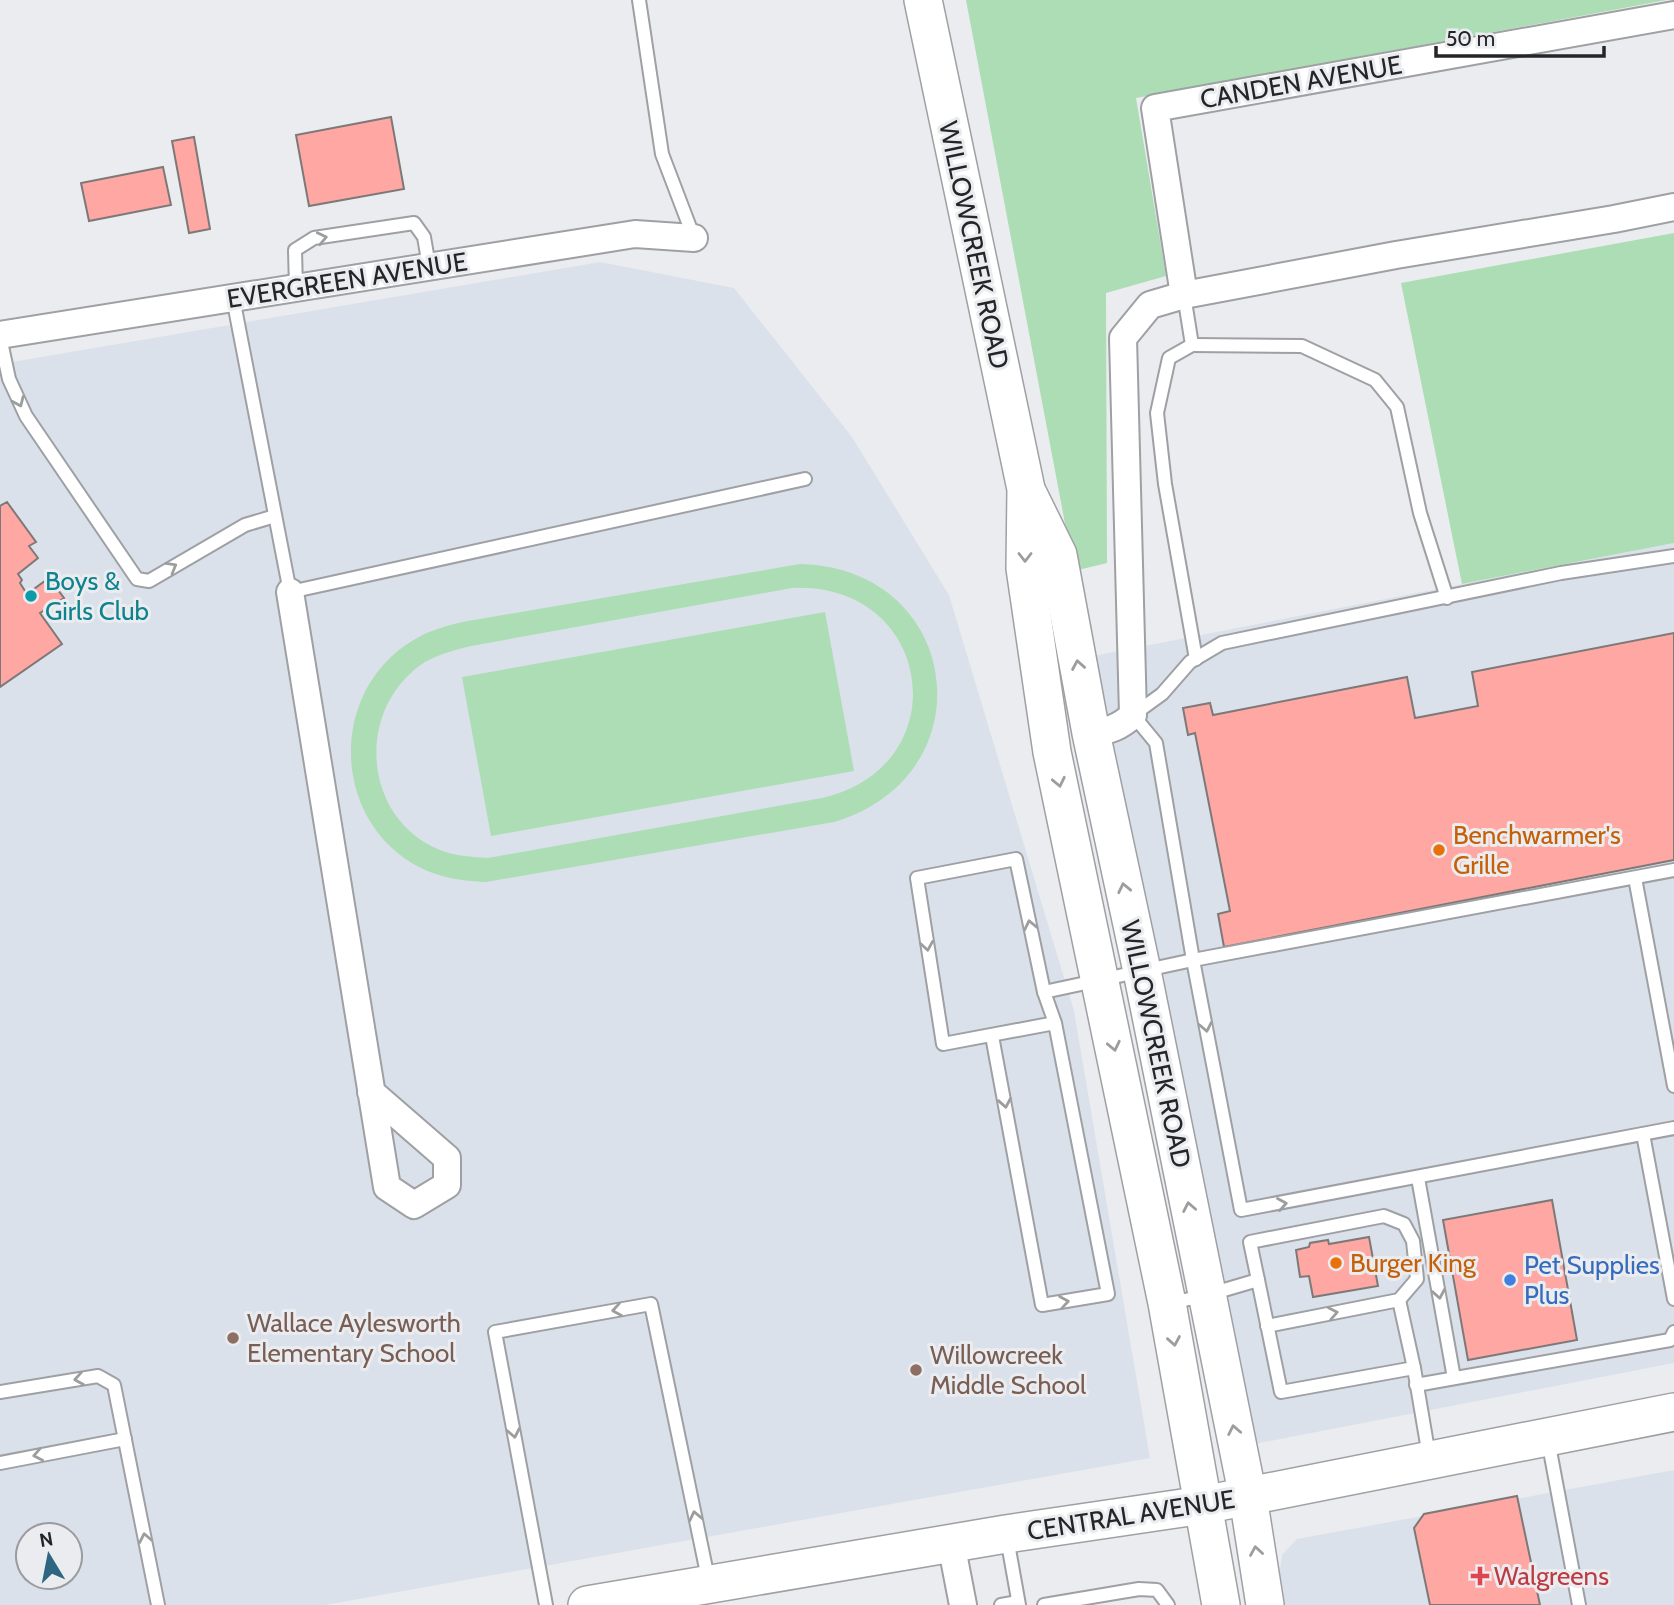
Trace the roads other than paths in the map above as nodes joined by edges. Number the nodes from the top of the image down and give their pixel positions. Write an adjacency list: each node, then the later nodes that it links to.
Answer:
1 (639, 0): 5 (lane)
2 (923, 0): 13 (main road, WILLOWCREEK ROAD)
3 (1674, 15): 8 (street, CANDEN AVENUE)
4 (1674, 207): 8 (street)
5 (694, 238): 6 (street, EVERGREEN AVENUE)
6 (429, 267): 7 (street, EVERGREEN AVENUE); 7 (lane, one-way to 6)
7 (296, 288): 9 (street, EVERGREEN AVENUE)
8 (1184, 295): 11 (lane); 19 (street)
9 (233, 298): 10 (street, EVERGREEN AVENUE); 14 (lane)
10 (0, 336): 14 (lane, one-way to 14)
11 (1192, 345): 17 (lane); 18 (lane)
12 (804, 480): 16 (lane)
13 (1026, 489): 20 (main road, WILLOWCREEK ROAD, one-way to 13); 25 (main road, WILLOWCREEK ROAD, one-way to 25)
14 (275, 516): 16 (lane)
15 (1674, 556): 17 (lane)
16 (290, 593): 30 (street)
17 (1447, 598): 18 (lane)
18 (1196, 659): 19 (lane)
19 (1133, 715): 20 (street); 23 (lane)
20 (1091, 733): 24 (main road, WILLOWCREEK ROAD, one-way to 20)
21 (1674, 870): 22 (lane)
22 (1635, 878): 23 (lane); 29 (lane)
23 (1193, 960): 24 (lane); 33 (lane, one-way to 33)
24 (1142, 971): 25 (lane); 35 (main road, WILLOWCREEK ROAD, one-way to 24)
25 (1101, 979): 26 (lane); 38 (main road, WILLOWCREEK ROAD, one-way to 38)
26 (1044, 992): 27 (lane); 28 (lane, one-way to 28)
27 (1055, 1023): 28 (lane); 28 (lane, one-way to 27)
28 (992, 1036)
29 (1674, 1086)
30 (371, 1092)
31 (1674, 1128): 32 (lane)
32 (1643, 1134): 33 (lane); 37 (lane)
33 (1418, 1178): 42 (lane, one-way to 42)
34 (1258, 1280): 35 (lane); 36 (lane); 39 (lane)
35 (1207, 1295): 38 (lane); 50 (main road, WILLOWCREEK ROAD, one-way to 35)
36 (1399, 1300): 39 (lane, one-way to 36); 41 (lane)
37 (1674, 1300)
38 (1167, 1303): 51 (main road, WILLOWCREEK ROAD, one-way to 51)
39 (1267, 1326): 41 (lane)
40 (1674, 1332): 42 (lane)
41 (1413, 1368): 43 (lane)
42 (1454, 1378): 43 (lane)
43 (1416, 1385): 48 (lane)
44 (0, 1392): 47 (lane, one-way to 44)
45 (1674, 1412): 46 (main road, CENTRAL AVENUE)
46 (1547, 1437): 48 (main road, CENTRAL AVENUE); 66 (lane)
47 (125, 1439): 49 (lane, one-way to 49); 57 (lane, one-way to 47)
48 (1430, 1459): 50 (main road, CENTRAL AVENUE)
49 (0, 1462)
50 (1248, 1497): 51 (main road, CENTRAL AVENUE); 65 (main road, WILLOWCREEK ROAD, one-way to 50)
51 (1203, 1505): 52 (main road, CENTRAL AVENUE); 64 (main road, WILLOWCREEK ROAD)
52 (1006, 1534): 53 (main road, CENTRAL AVENUE); 56 (lane)
53 (951, 1543): 54 (main road, CENTRAL AVENUE); 60 (street)
54 (709, 1583): 55 (main road, CENTRAL AVENUE); 58 (lane, one-way to 58)
55 (650, 1599): 59 (main road, CENTRAL AVENUE)
56 (1019, 1604): 61 (lane)
57 (158, 1605)
58 (546, 1605)
59 (587, 1605)
60 (963, 1605)
61 (1001, 1605)
62 (1044, 1605): 63 (lane)
63 (1168, 1605)
64 (1221, 1605)
65 (1265, 1605)
66 (1579, 1605)

